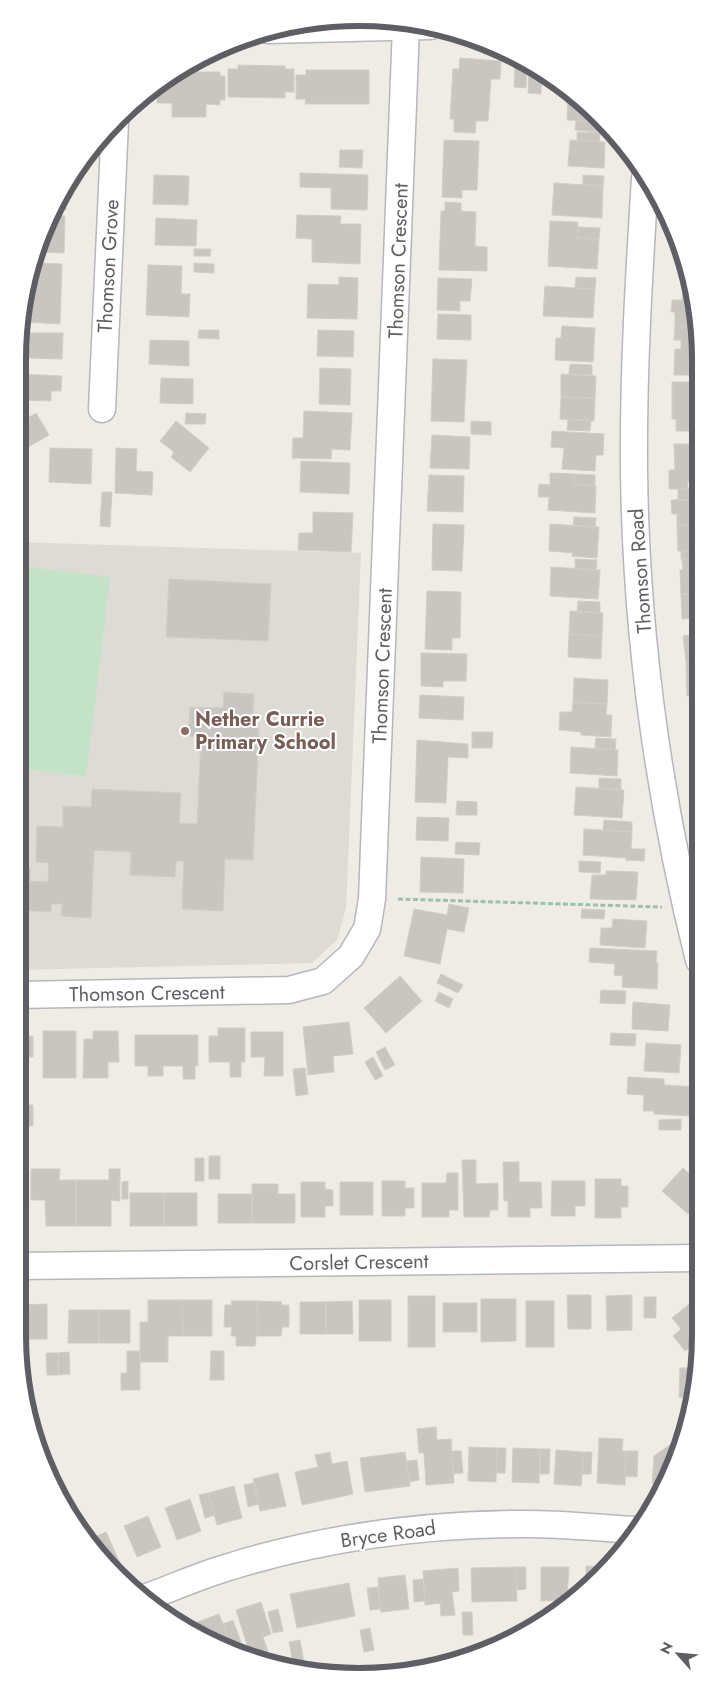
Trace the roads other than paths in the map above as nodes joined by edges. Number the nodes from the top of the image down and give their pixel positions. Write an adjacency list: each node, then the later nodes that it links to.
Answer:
1 (387, 28): 2 (street)
2 (316, 29)
3 (418, 32): 8 (street, Thomson Crescent)
4 (114, 134): 6 (street, Thomson Grove)
5 (645, 190): 7 (street, Thomson Road)
6 (102, 409)
7 (692, 930)
8 (26, 995)
9 (692, 1258): 10 (street, Corslet Crescent)
10 (26, 1266)
11 (629, 1529): 12 (street, Bryce Road)
12 (152, 1596)

